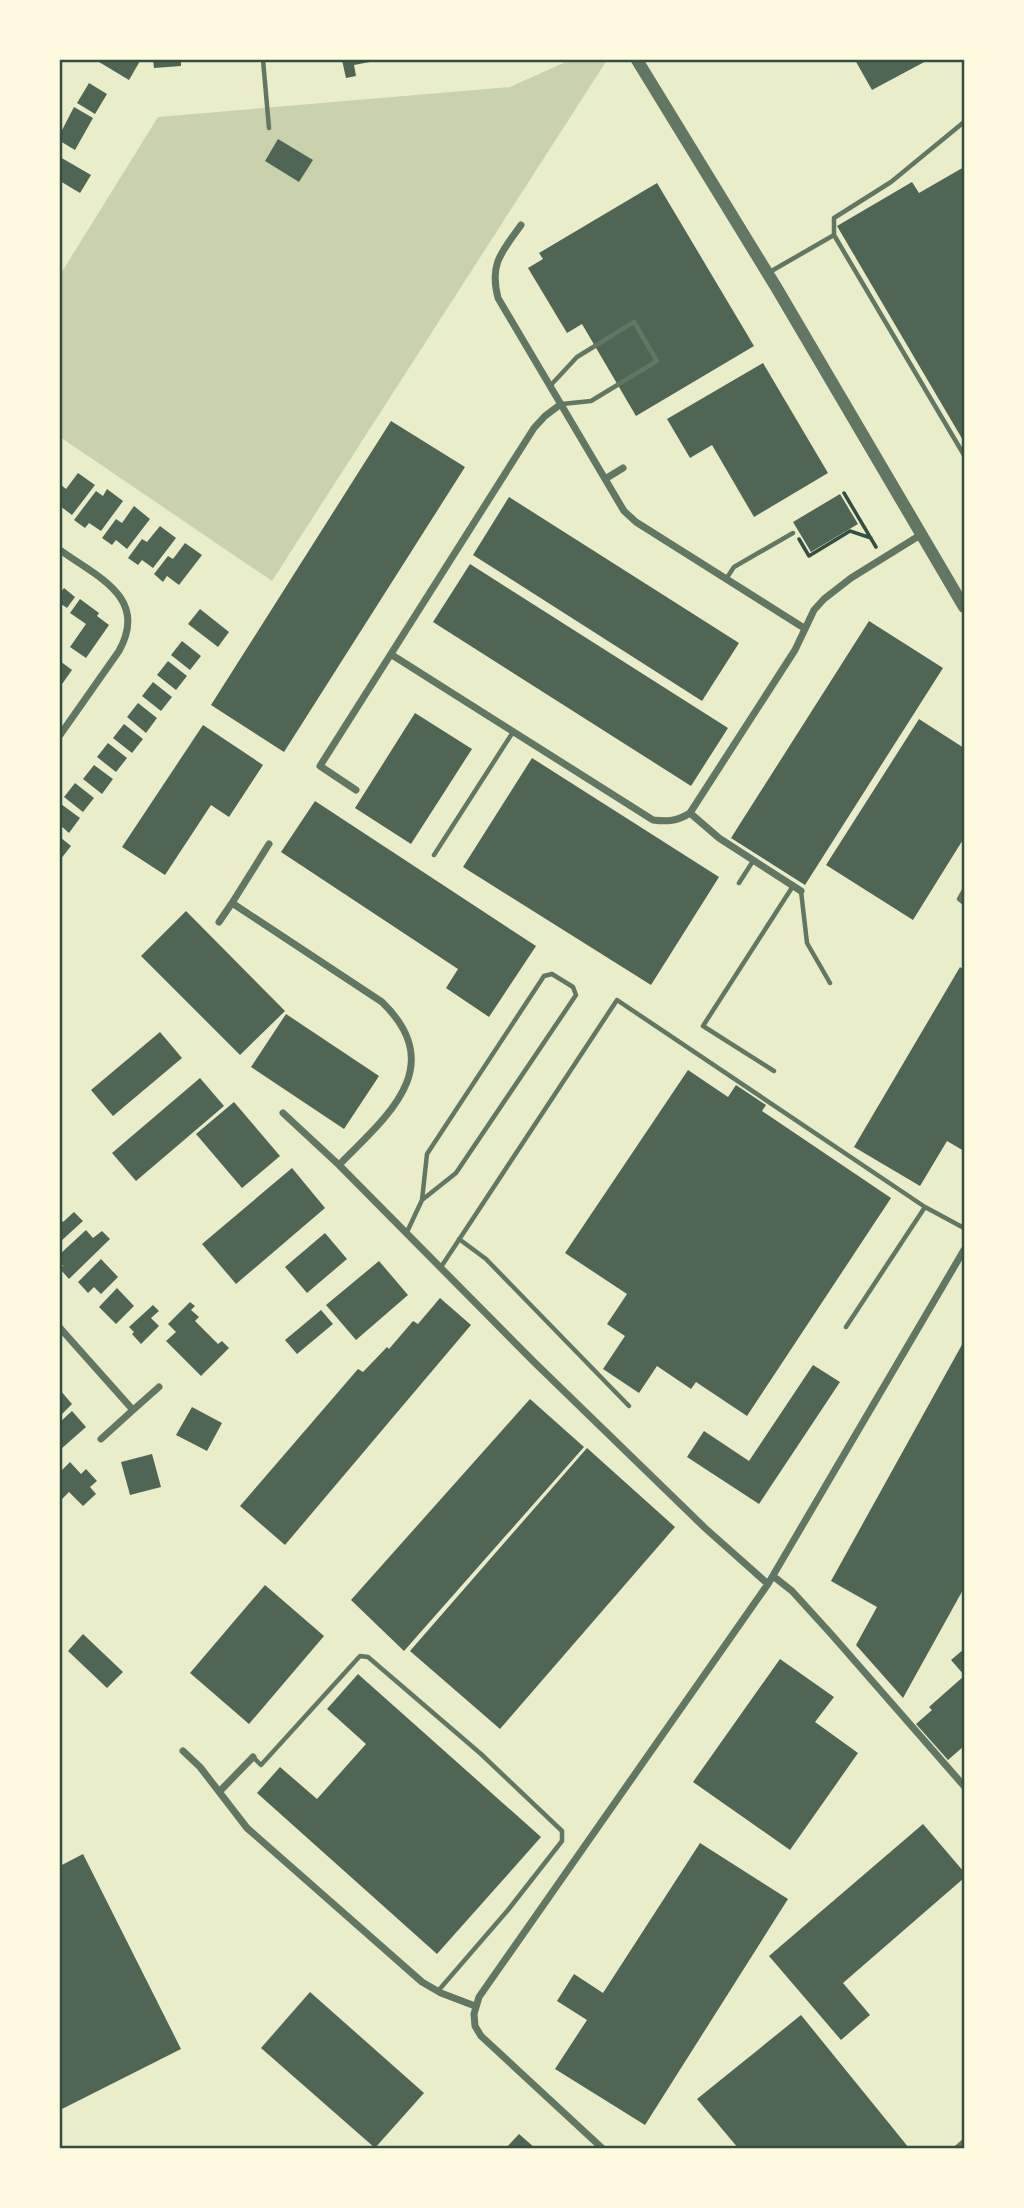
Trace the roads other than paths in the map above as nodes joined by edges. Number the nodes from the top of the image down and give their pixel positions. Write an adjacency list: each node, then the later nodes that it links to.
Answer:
1 (263, 60): 4 (lane)
2 (637, 60): 7 (street)
3 (964, 122): 6 (lane)
4 (269, 128)
5 (521, 225): 8 (street)
6 (834, 235): 7 (lane); 10 (lane)
7 (767, 274): 14 (street)
8 (550, 386): 9 (street); 9 (lane)
9 (561, 404): 12 (street); 19 (street)
10 (964, 455)
11 (623, 468): 12 (street)
12 (605, 479): 16 (street)
13 (793, 533): 16 (lane)
14 (923, 534): 17 (street); 18 (street)
15 (60, 550): 21 (street)
16 (725, 580): 18 (street)
17 (964, 607)
18 (804, 628): 23 (street)
19 (392, 655): 20 (street); 22 (street)
20 (513, 732): 23 (street); 25 (lane)
21 (60, 736)
22 (356, 790)
23 (690, 813): 26 (street)
24 (269, 844): 30 (street)
25 (434, 855)
26 (754, 860): 27 (lane); 28 (street)
27 (739, 883)
28 (797, 888): 33 (lane); 34 (lane)
29 (964, 890): 31 (lane)
30 (232, 903): 32 (street); 36 (street)
31 (964, 903)
32 (219, 922)
33 (830, 983)
34 (774, 1071)
35 (283, 1113): 36 (street)
36 (339, 1165): 40 (street)
37 (422, 1200): 37 (lane); 40 (lane)
38 (925, 1207): 39 (lane); 41 (lane); 44 (lane)
39 (964, 1228)
40 (406, 1233): 43 (street)
41 (459, 1239): 43 (lane); 47 (lane)
42 (964, 1250): 50 (street)
43 (440, 1267): 51 (street)
44 (846, 1327)
45 (60, 1328): 48 (street)
46 (159, 1387): 48 (street)
47 (629, 1406)
48 (133, 1410): 49 (street)
49 (101, 1439)
50 (773, 1576): 51 (street); 54 (street)
51 (768, 1584): 57 (street)
52 (183, 1751): 55 (street)
53 (253, 1757): 55 (street); 56 (lane)
54 (964, 1786)
55 (220, 1791): 56 (street)
56 (438, 1992): 57 (street)
57 (475, 2006): 59 (street)
58 (964, 2141): 60 (lane)
59 (602, 2148)
60 (956, 2148)

